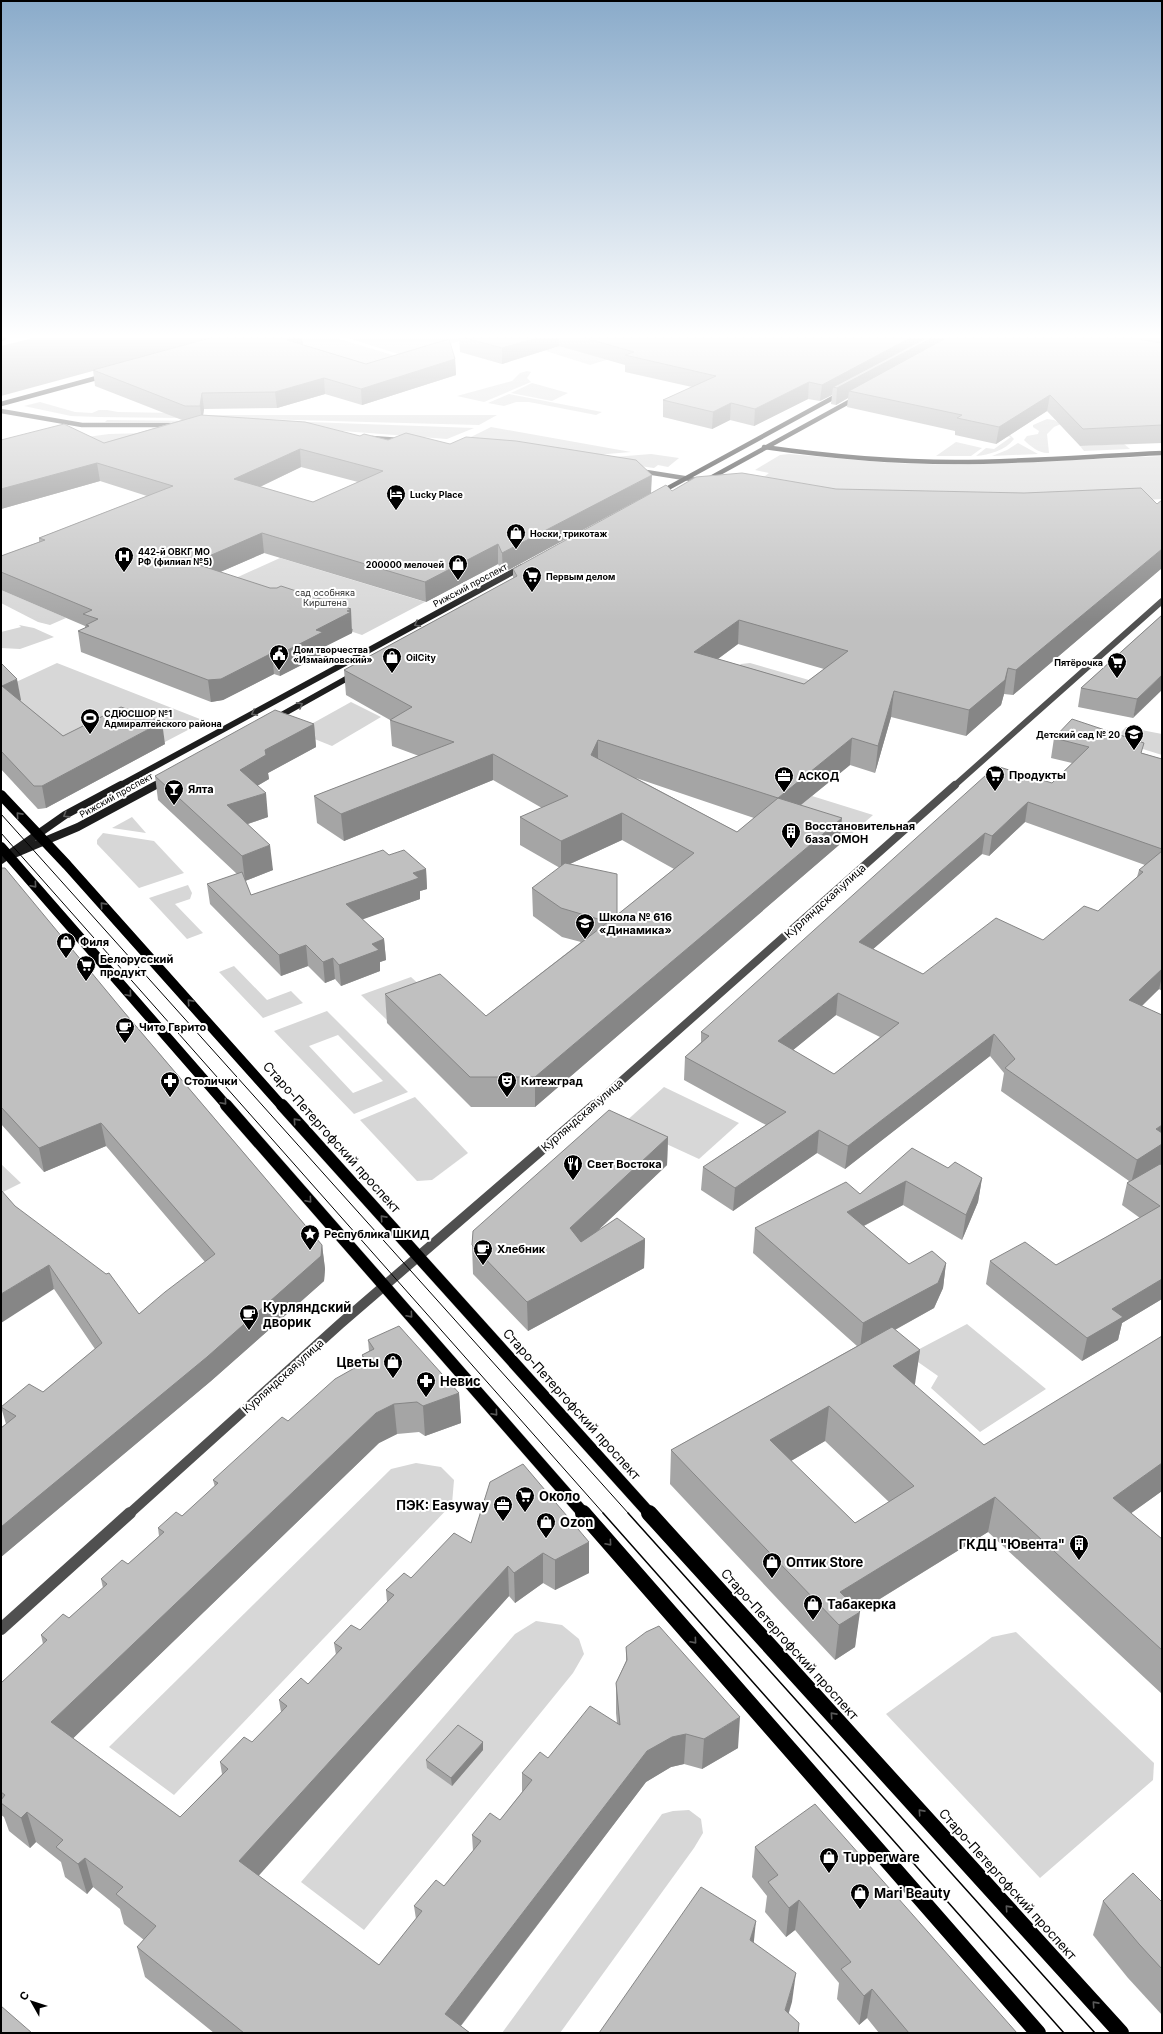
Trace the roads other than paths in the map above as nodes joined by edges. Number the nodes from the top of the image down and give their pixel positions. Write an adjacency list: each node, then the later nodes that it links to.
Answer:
1 (769, 433): 5 (main road)
2 (792, 433): 6 (main road)
3 (366, 437): 4 (street)
4 (405, 440)
5 (747, 445): 6 (main road); 9 (main road)
6 (765, 448): 7 (main road); 10 (main road)
7 (1162, 453)
8 (631, 470): 9 (street)
9 (686, 478): 10 (street); 13 (main road)
10 (704, 481): 11 (main road); 12 (main road)
11 (717, 484)
12 (693, 488)
13 (652, 497)
14 (526, 565): 20 (main road, Рижский проспект, one-way to 20)
15 (1162, 601): 23 (street, Курляндская улица)
16 (358, 672): 17 (main road, one-way to 16)
17 (269, 721)
18 (172, 775): 20 (main road, Рижский проспект)
19 (1, 795): 20 (main road, Старо-Петергофский проспект, one-way to 19)
20 (40, 838): 22 (main road, Рижский проспект); 23 (main road, Старо-Петергофский проспект, one-way to 20)
21 (1, 847): 22 (main road)
22 (5, 858): 24 (main road, one-way to 24)
23 (418, 1257): 24 (street, Курляндская улица); 27 (main road, Старо-Петергофский проспект, one-way to 23)
24 (384, 1286): 25 (street, Курляндская улица); 26 (main road, one-way to 26)
25 (1, 1629)
26 (1038, 2033)
27 (1121, 2033)

